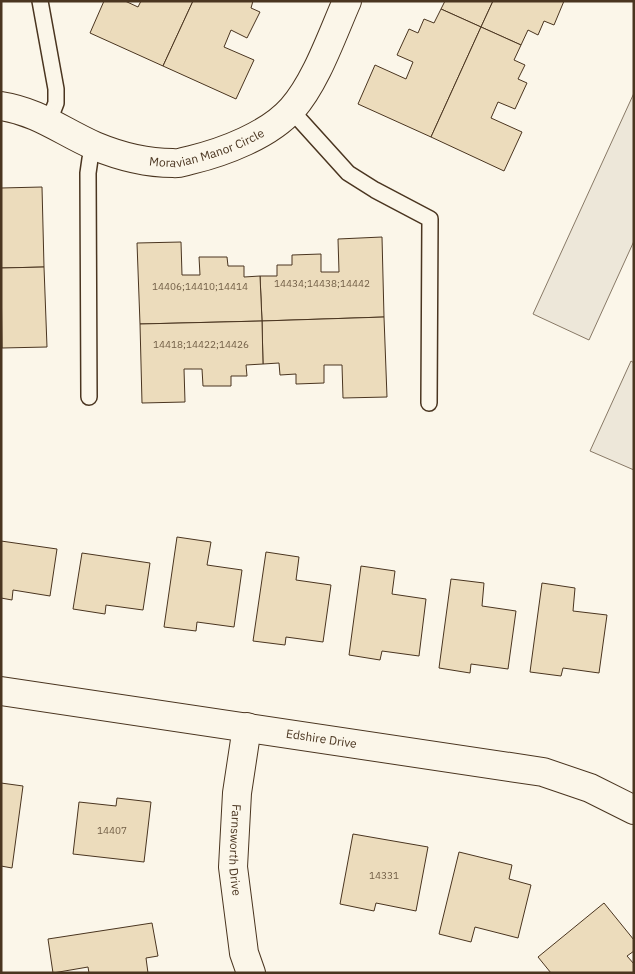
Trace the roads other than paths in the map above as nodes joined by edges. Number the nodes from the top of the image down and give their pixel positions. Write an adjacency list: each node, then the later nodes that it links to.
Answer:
1 (40, 1): 5 (lane)
2 (347, 1): 4 (street, Moravian Manor Circle)
3 (1, 106): 5 (street, Moravian Manor Circle)
4 (291, 110): 6 (street, Moravian Manor Circle); 8 (lane)
5 (48, 121): 6 (street, Moravian Manor Circle)
6 (95, 146): 7 (lane)
7 (90, 396)
8 (429, 403)
9 (1, 691): 10 (street, Edshire Drive)
10 (247, 727): 11 (street, Edshire Drive); 12 (street, Farnsworth Drive)
11 (634, 810)
12 (251, 973)

